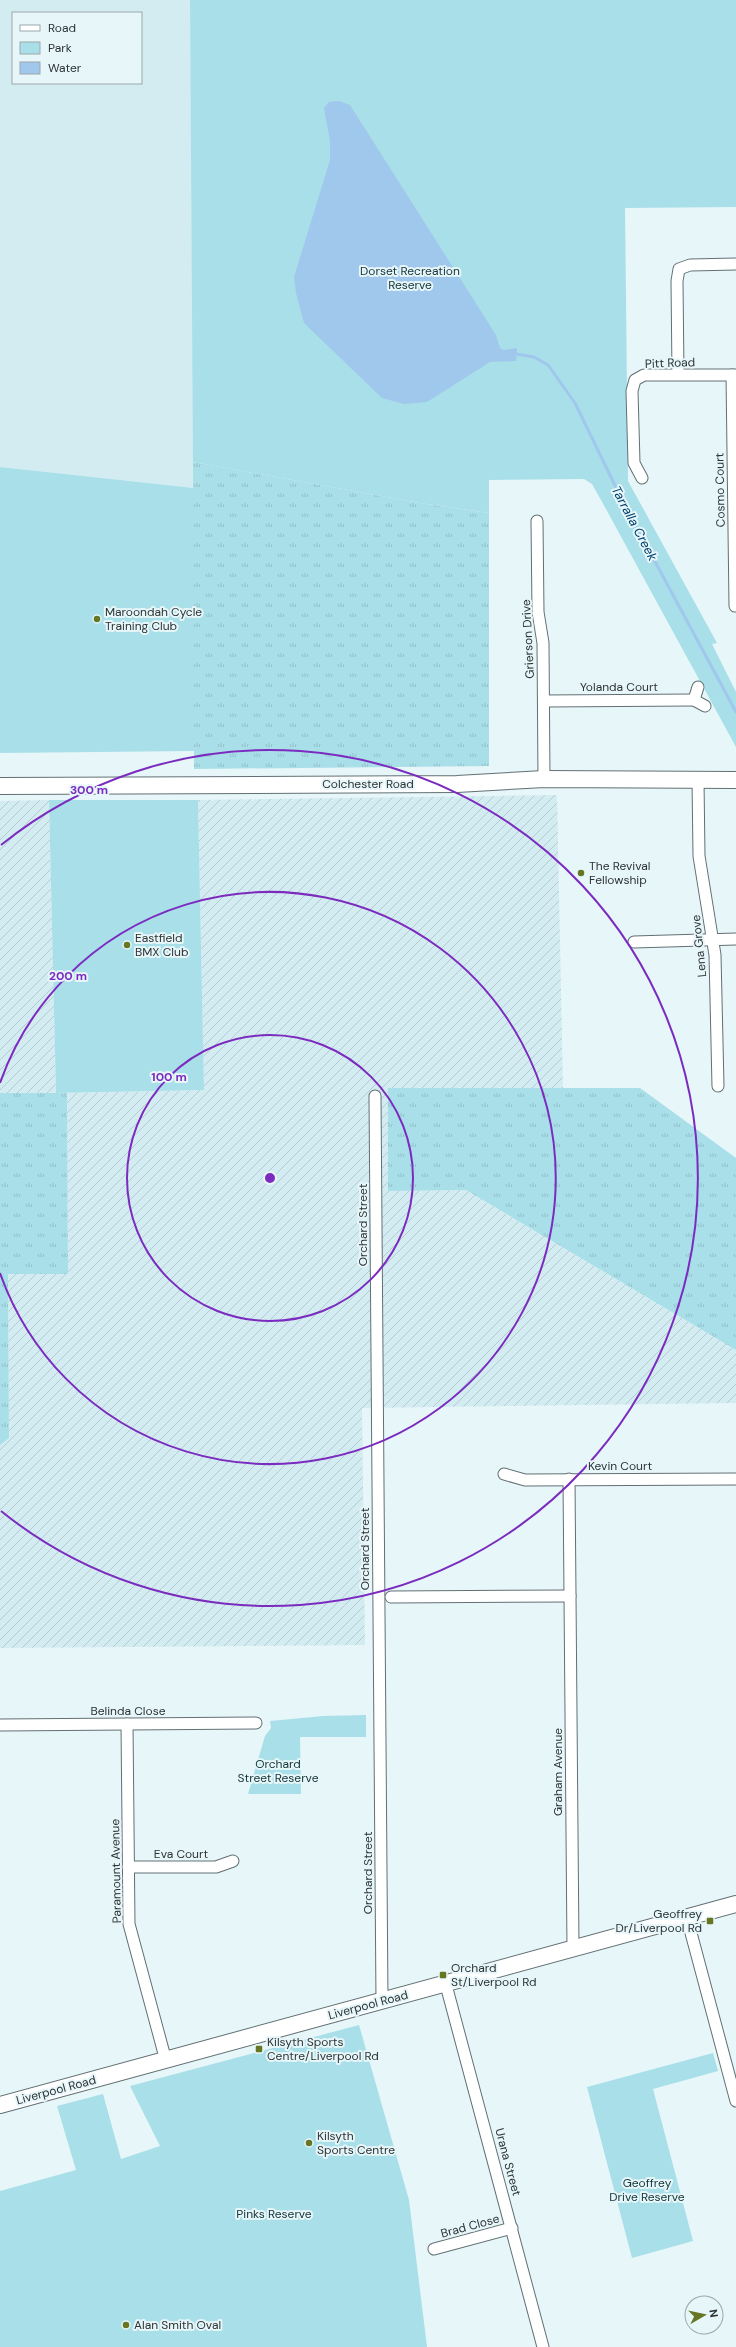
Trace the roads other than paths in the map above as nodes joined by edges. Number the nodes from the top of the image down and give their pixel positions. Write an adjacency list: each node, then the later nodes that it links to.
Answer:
1 (736, 264): 2 (street)
2 (678, 374): 3 (street, Pitt Road); 4 (street, Pitt Road)
3 (734, 375): 6 (street, Cosmo Court)
4 (642, 478)
5 (537, 522): 9 (street, Grierson Drive)
6 (735, 606)
7 (698, 687): 8 (street)
8 (694, 700): 9 (street, Yolanda Court); 10 (street, Yolanda Court)
9 (544, 701): 11 (street, Grierson Drive)
10 (705, 706)
11 (544, 779): 12 (main road, Colchester Road); 14 (main road, Colchester Road)
12 (698, 780): 13 (main road, Colchester Road); 16 (street, Lena Grove)
13 (736, 780)
14 (0, 786)
15 (736, 939): 16 (street)
16 (714, 940): 17 (street); 18 (street, Lena Grove)
17 (634, 942)
18 (718, 1086)
19 (375, 1096): 34 (street, Orchard Street)
20 (504, 1474): 21 (street, Kevin Court)
21 (569, 1479): 22 (street, Kevin Court); 23 (street, Graham Avenue)
22 (736, 1479)
23 (570, 1596): 24 (street); 32 (street, Graham Avenue)
24 (391, 1598)
25 (256, 1723): 26 (street, Belinda Close)
26 (127, 1724): 27 (street, Belinda Close); 29 (street, Paramount Avenue)
27 (0, 1725)
28 (233, 1861): 29 (street, Eva Court)
29 (128, 1868): 35 (street, Paramount Avenue)
30 (736, 1904): 31 (main road, Liverpool Road)
31 (687, 1918): 32 (main road, Liverpool Road); 36 (street)
32 (573, 1949): 33 (main road, Liverpool Road)
33 (446, 1985): 34 (main road, Liverpool Road); 38 (street, Urana Street)
34 (382, 2001): 35 (main road, Liverpool Road)
35 (166, 2061): 37 (main road, Liverpool Road)
36 (736, 2101)
37 (0, 2105)
38 (512, 2228): 39 (street, Brad Close); 40 (street, Urana Street)
39 (434, 2249)
40 (543, 2347)

